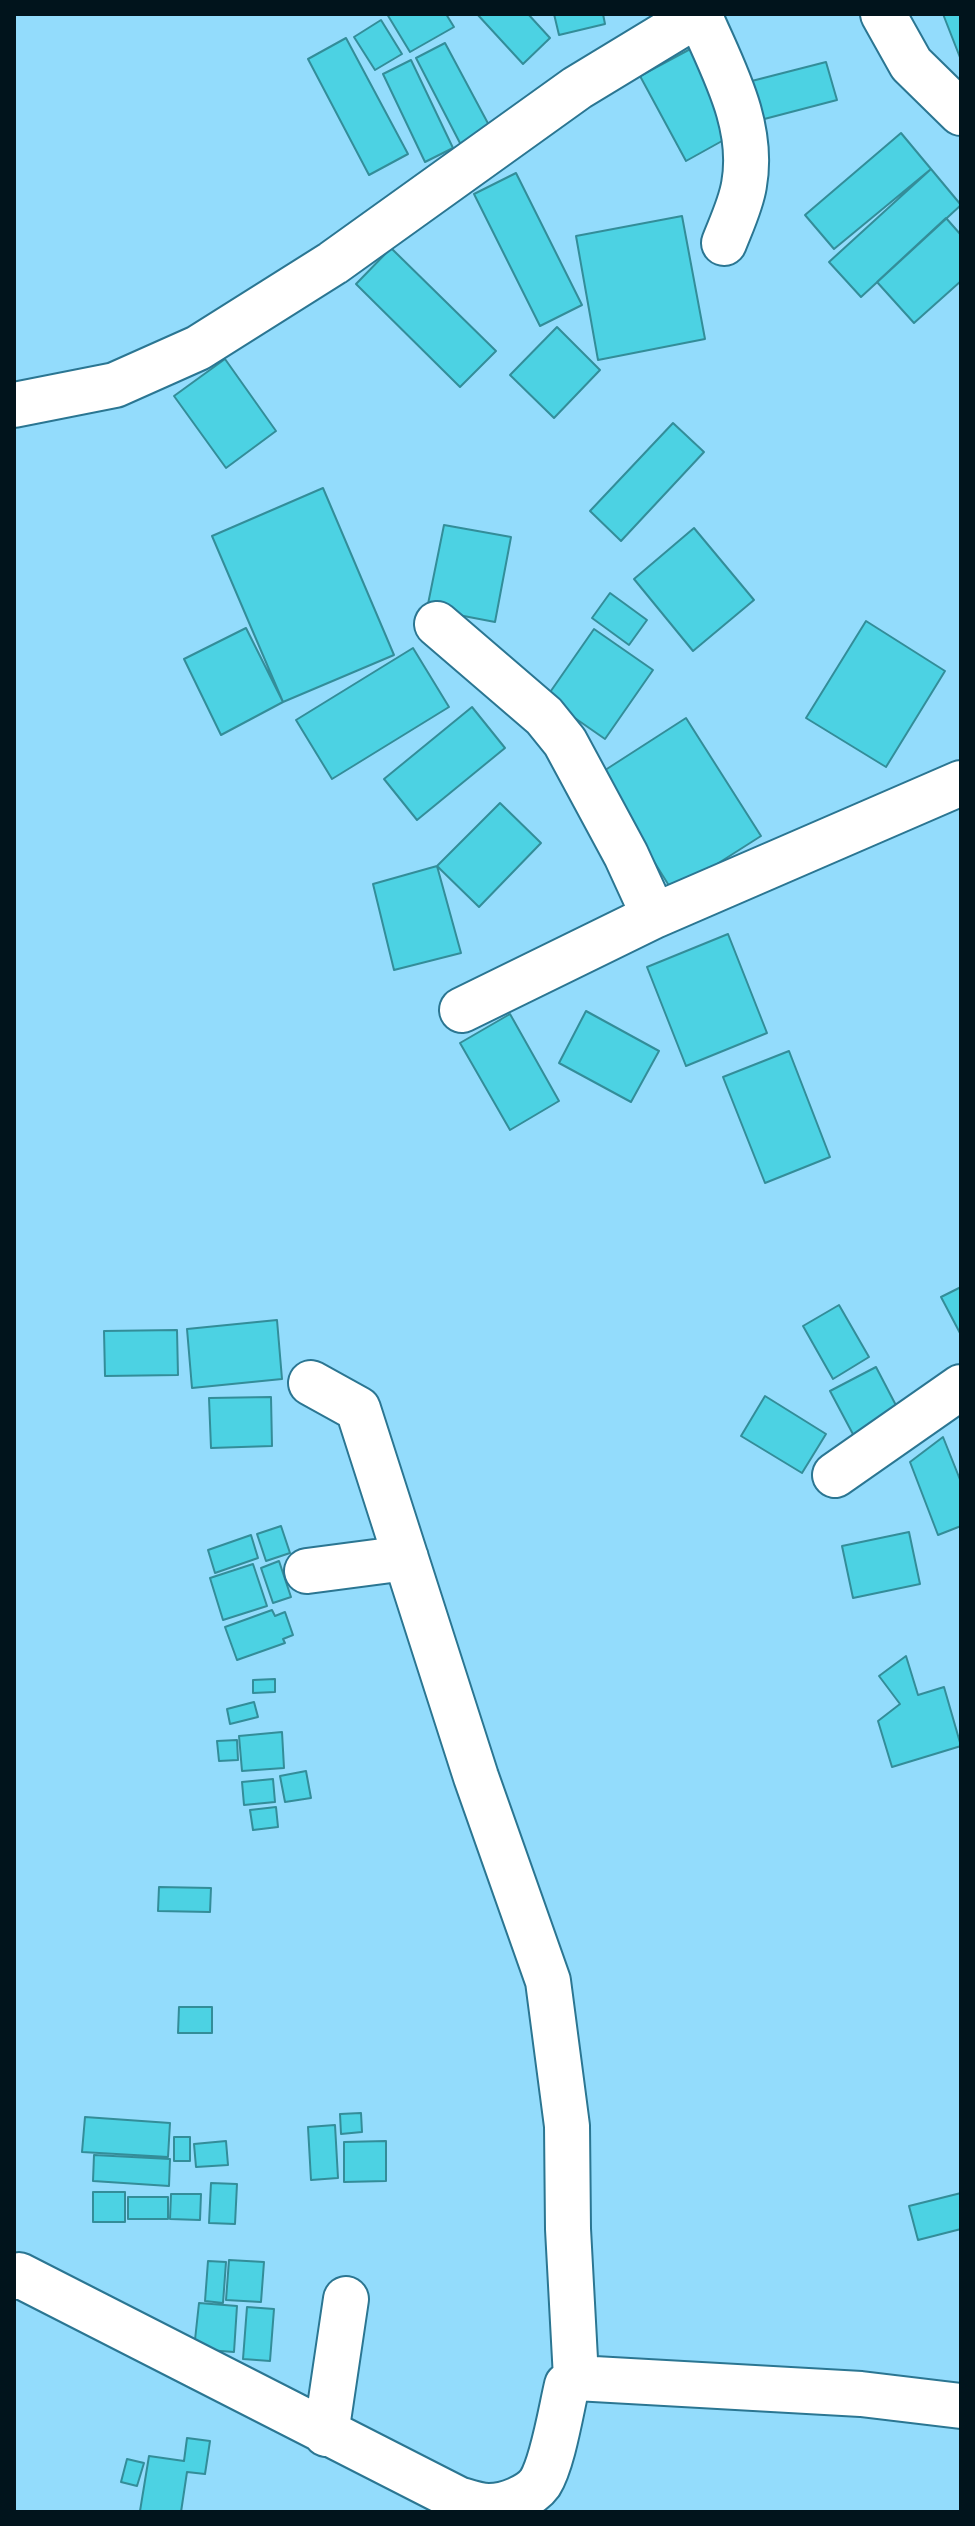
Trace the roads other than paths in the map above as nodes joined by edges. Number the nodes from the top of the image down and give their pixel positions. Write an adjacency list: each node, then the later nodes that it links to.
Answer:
1 (699, 14): 4 (street); 5 (street)
2 (883, 14): 3 (street)
3 (961, 113)
4 (724, 243)
5 (14, 405)
6 (437, 624): 8 (street)
7 (961, 783): 8 (street)
8 (654, 916): 9 (street)
9 (462, 1010)
10 (311, 1383): 13 (street)
11 (961, 1387): 12 (street)
12 (835, 1475)
13 (406, 1558): 14 (street); 17 (street)
14 (307, 1571)
15 (14, 2277): 19 (street)
16 (346, 2299): 19 (street)
17 (576, 2378): 18 (street); 19 (street)
18 (961, 2406)
19 (326, 2434)

